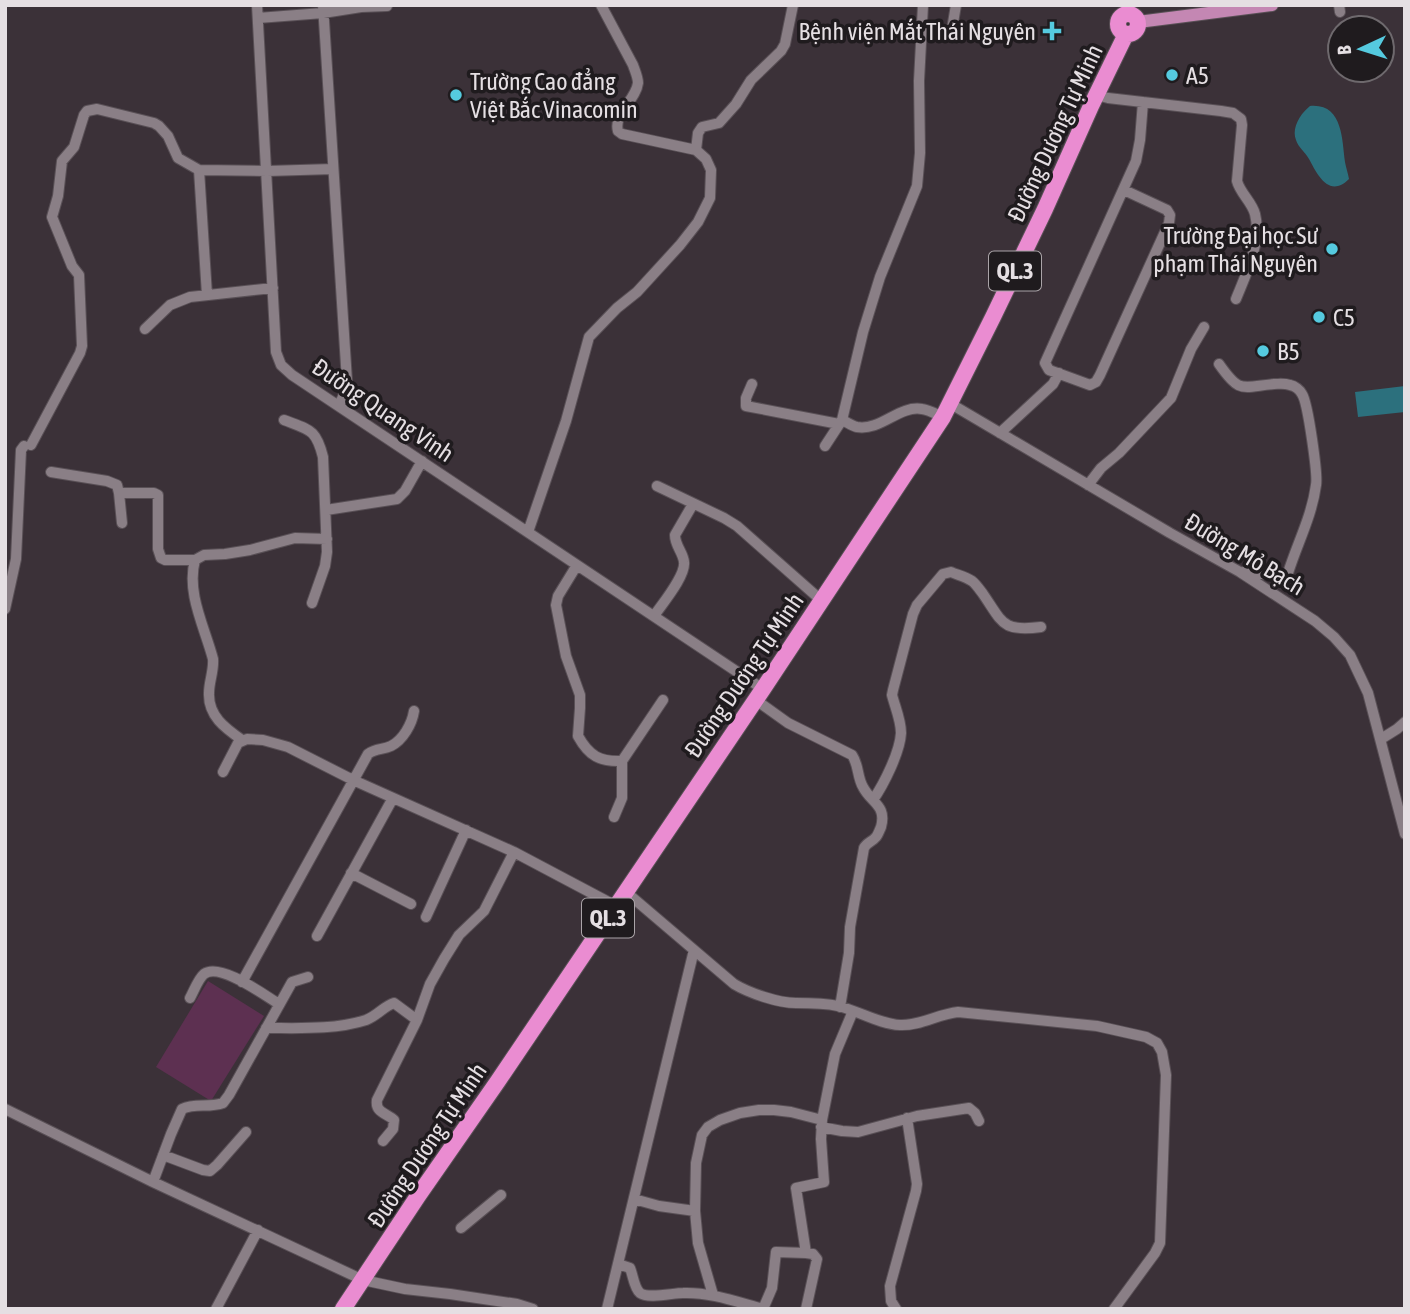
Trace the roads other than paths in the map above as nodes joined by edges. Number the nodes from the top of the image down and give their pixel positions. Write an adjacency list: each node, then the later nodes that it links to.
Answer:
1 (257, 5): 10 (street, Đường Quang Vinh)
2 (601, 5): 14 (street)
3 (793, 5): 14 (street)
4 (923, 5): 30 (street)
5 (956, 5): 11 (street)
6 (1272, 5): 9 (main road)
7 (387, 6): 8 (street)
8 (323, 9): 10 (street); 15 (street)
9 (1130, 14): 12 (highway, Đường Dương Tự Minh / QL.3)
10 (258, 18): 17 (street, Đường Quang Vinh)
11 (952, 29)
12 (1096, 95): 13 (street); 28 (highway, Đường Dương Tự Minh / QL.3)
13 (1143, 102): 18 (street); 21 (street)
14 (696, 150): 41 (street)
15 (333, 169): 17 (street); 27 (street)
16 (199, 170): 17 (street); 20 (street); 48 (street)
17 (267, 171): 19 (street, Đường Quang Vinh)
18 (1124, 190): 25 (street); 25 (street)
19 (273, 288): 20 (street); 27 (street, Đường Quang Vinh)
20 (207, 295): 23 (street)
21 (1236, 299)
22 (1204, 327): 35 (street)
23 (145, 329)
24 (1219, 364): 45 (street)
25 (1059, 373): 31 (street)
26 (752, 384): 30 (street, Đường Mỏ Bạch)
27 (339, 406): 33 (street, Đường Quang Vinh)
28 (947, 411): 30 (street, Đường Mỏ Bạch); 31 (street, Đường Mỏ Bạch); 46 (highway, Đường Dương Tự Minh / QL.3)
29 (284, 420): 39 (street)
30 (841, 422): 32 (street)
31 (1000, 433): 35 (street, Đường Mỏ Bạch)
32 (825, 446)
33 (422, 461): 39 (street); 41 (street, Đường Quang Vinh)
34 (51, 472): 37 (street)
35 (1088, 485): 45 (street, Đường Mỏ Bạch)
36 (657, 486): 38 (street)
37 (120, 493): 40 (street); 43 (street)
38 (693, 504): 46 (street); 49 (street)
39 (326, 510): 42 (street)
40 (122, 523)
41 (528, 532): 44 (street, Đường Quang Vinh)
42 (327, 539): 43 (street); 47 (street)
43 (195, 560): 55 (street)
44 (577, 565): 49 (street, Đường Quang Vinh); 57 (street)
45 (1240, 572): 56 (street, Đường Mỏ Bạch)
46 (822, 601): 51 (highway, Đường Dương Tự Minh / QL.3)
47 (312, 603)
48 (5, 609)
49 (654, 616): 51 (street, Đường Quang Vinh)
50 (1041, 627): 61 (street)
51 (760, 695): 61 (street, Đường Quang Vinh); 67 (highway, Đường Dương Tự Minh / QL.3)
52 (663, 700): 57 (street)
53 (414, 711): 59 (street)
54 (1405, 722): 56 (street)
55 (242, 740): 58 (street); 59 (street)
56 (1381, 740): 63 (street, Đường Mỏ Bạch)
57 (622, 761): 62 (street)
58 (223, 772)
59 (353, 780): 60 (street); 74 (street)
60 (393, 798): 64 (street); 66 (street)
61 (873, 800): 77 (street, Đường Quang Vinh)
62 (614, 817)
63 (1404, 829)
64 (466, 830): 65 (street); 70 (street)
65 (514, 852): 69 (street); 79 (street)
66 (351, 873): 68 (street); 71 (street)
67 (626, 892): 69 (highway, Đường Dương Tự Minh / QL.3); 72 (street)
68 (411, 904)
69 (616, 906): 96 (highway, Đường Dương Tự Minh / QL.3)
70 (426, 917)
71 (317, 936)
72 (694, 950): 77 (street); 90 (street)
73 (308, 977): 76 (street)
74 (242, 982): 75 (street); 76 (street)
75 (190, 998)
76 (279, 1004): 80 (street)
77 (840, 1007): 78 (street)
78 (853, 1011): 84 (street); 106 (street)
79 (418, 1020): 80 (street); 86 (street)
80 (266, 1028): 87 (street)
81 (5, 1109): 88 (street)
82 (907, 1118): 83 (street); 84 (street); 105 (street)
83 (979, 1121)
84 (822, 1124): 91 (street); 94 (street)
85 (246, 1132): 87 (street)
86 (383, 1141)
87 (163, 1155): 88 (street)
88 (153, 1182): 93 (street)
89 (501, 1195): 92 (street)
90 (634, 1199): 91 (street); 95 (street)
91 (695, 1211): 97 (street)
92 (461, 1228)
93 (258, 1230): 96 (street); 99 (street)
94 (806, 1253): 103 (street); 104 (street)
95 (618, 1264): 97 (street); 102 (street)
96 (363, 1280): 98 (street); 100 (highway, Đường Dương Tự Minh / QL.3)
97 (713, 1295): 103 (street)
98 (517, 1307): 101 (street)
99 (216, 1309)
100 (343, 1309)
101 (533, 1309)
102 (607, 1309)
103 (763, 1309)
104 (806, 1309)
105 (896, 1309)
106 (1114, 1309)

